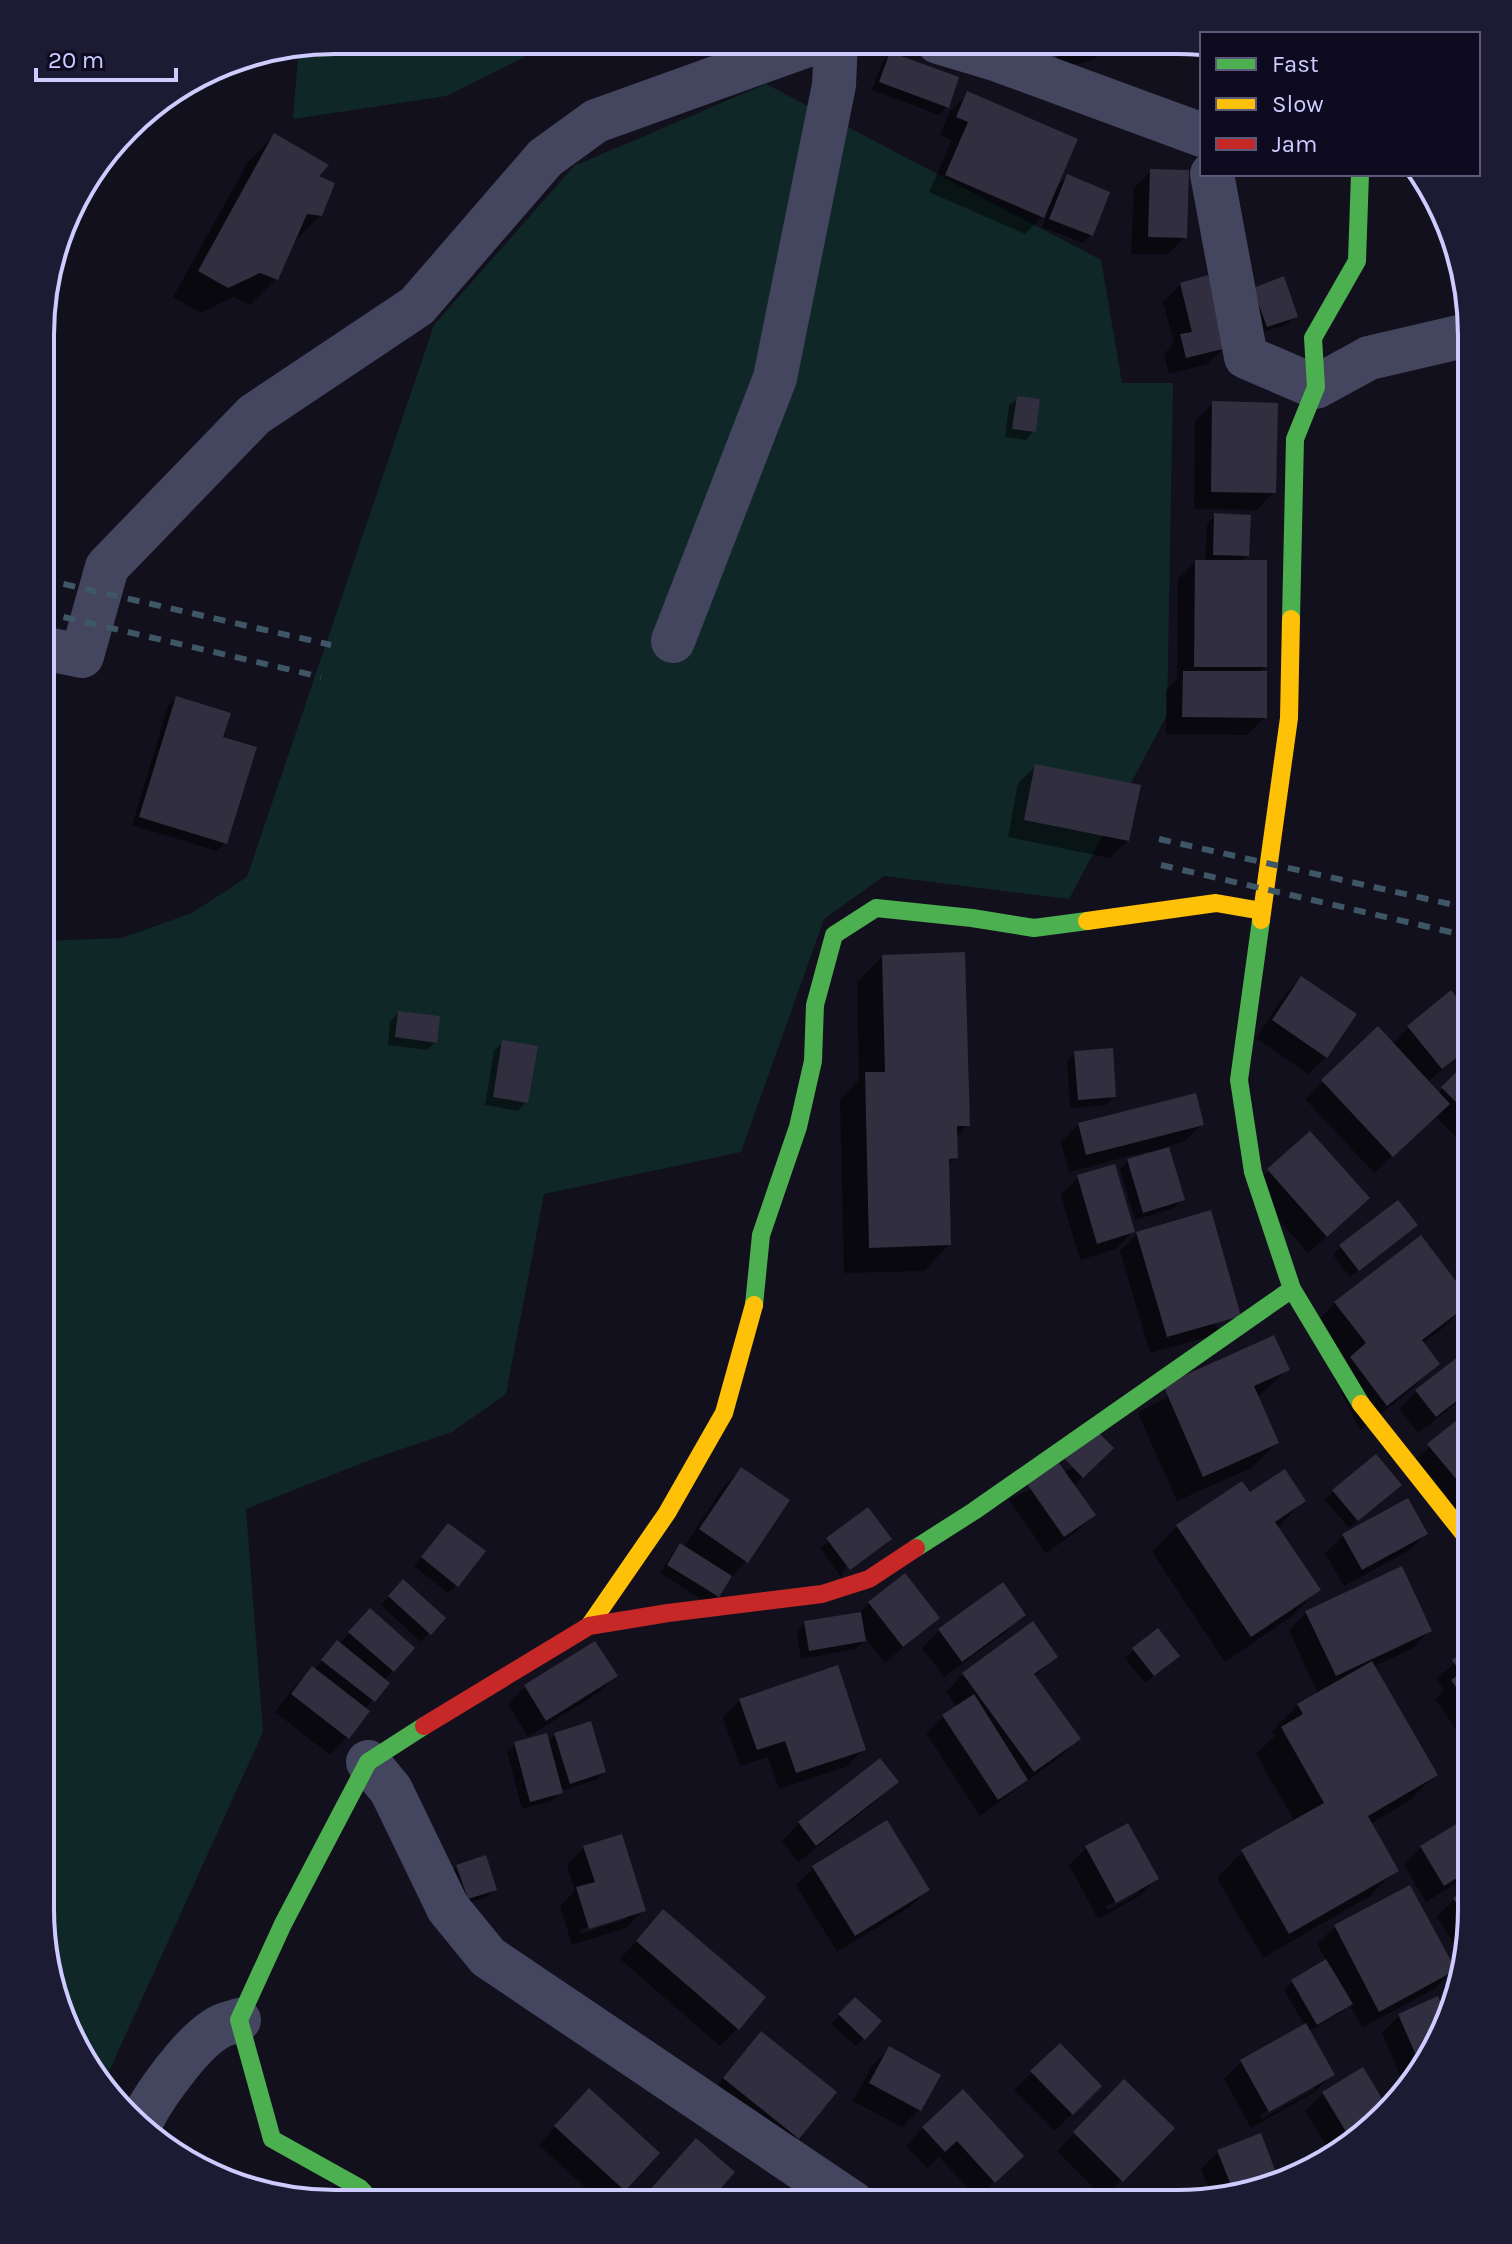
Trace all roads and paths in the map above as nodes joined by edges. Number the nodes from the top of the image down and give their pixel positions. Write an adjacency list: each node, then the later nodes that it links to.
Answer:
1 (781, 54): 10 (street)
2 (835, 54): 9 (street)
3 (979, 54): 4 (street)
4 (1200, 134)
5 (1212, 176): 8 (street)
6 (1360, 176): 8 (street)
7 (1458, 337): 8 (street)
8 (1316, 387): 11 (street)
9 (673, 641)
10 (54, 650)
11 (1262, 911): 12 (street); 14 (street)
12 (1292, 1289): 13 (street); 14 (street)
13 (1457, 1526)
14 (589, 1626): 15 (street)
15 (368, 1762): 16 (street); 19 (street)
16 (239, 2020): 17 (street); 18 (street)
17 (144, 2115)
18 (362, 2190)
19 (834, 2190)

